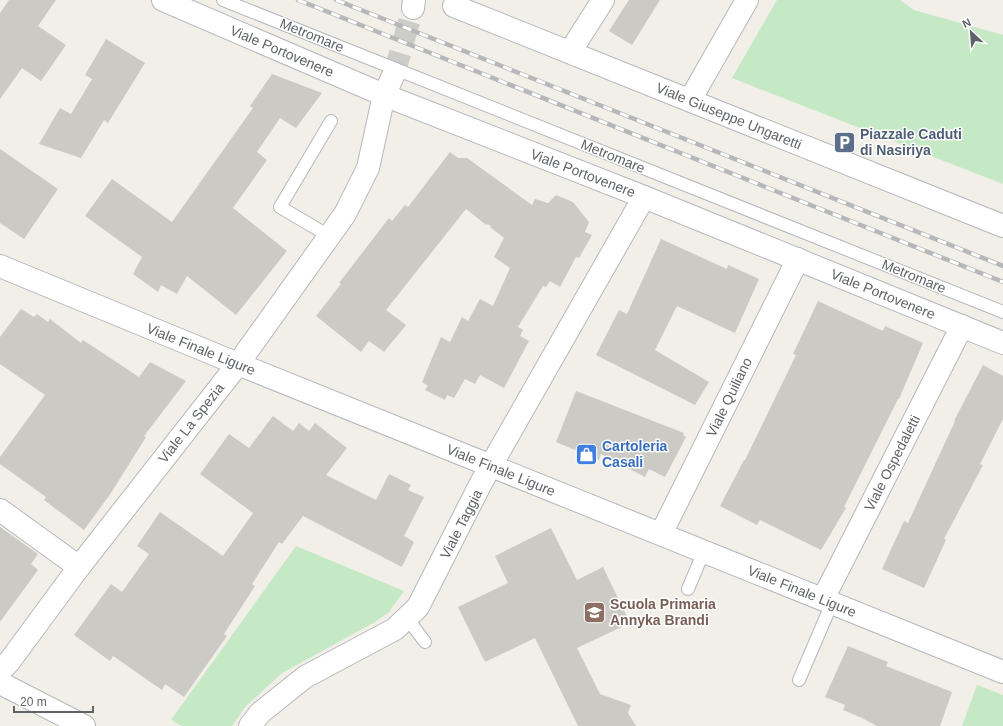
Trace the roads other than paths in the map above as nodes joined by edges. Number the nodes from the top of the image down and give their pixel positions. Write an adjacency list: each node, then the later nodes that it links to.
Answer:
1 (163, 0): 8 (street, Viale Portovenere)
2 (223, 0): 16 (lane, Metromare)
3 (602, 0): 6 (street)
4 (747, 0): 9 (street)
5 (454, 6): 6 (street, Viale Giuseppe Ungaretti)
6 (570, 52): 9 (street, Viale Giuseppe Ungaretti)
7 (394, 74): 8 (street, Viale La Spezia)
8 (384, 95): 11 (street, Viale Portovenere); 13 (street, Viale La Spezia)
9 (690, 100): 12 (street, Viale Giuseppe Ungaretti)
10 (331, 121): 13 (lane)
11 (644, 197): 14 (street, Viale Portovenere); 20 (street, Viale Taggia)
12 (1003, 226)
13 (329, 236): 19 (street, Viale La Spezia)
14 (798, 259): 17 (street, Viale Portovenere); 22 (street, Viale Quiliano)
15 (0, 266): 19 (street, Viale Finale Ligure)
16 (1003, 312)
17 (962, 326): 18 (street, Viale Portovenere); 26 (street, Viale Ospedaletti)
18 (1003, 343)
19 (238, 364): 20 (street, Viale Finale Ligure); 24 (street, Viale La Spezia)
20 (491, 466): 22 (street, Viale Finale Ligure); 27 (street, Viale Taggia)
21 (0, 510): 24 (street)
22 (661, 534): 23 (street, Viale Finale Ligure)
23 (704, 552): 25 (lane); 26 (street, Viale Finale Ligure)
24 (79, 567): 29 (street, Viale La Spezia)
25 (688, 589)
26 (828, 601): 30 (street, Viale Finale Ligure); 31 (lane)
27 (407, 618): 28 (lane); 34 (street, Viale Taggia)
28 (425, 642)
29 (0, 671)
30 (1003, 672)
31 (799, 680)
32 (0, 683): 33 (street)
33 (84, 726)
34 (250, 726)

